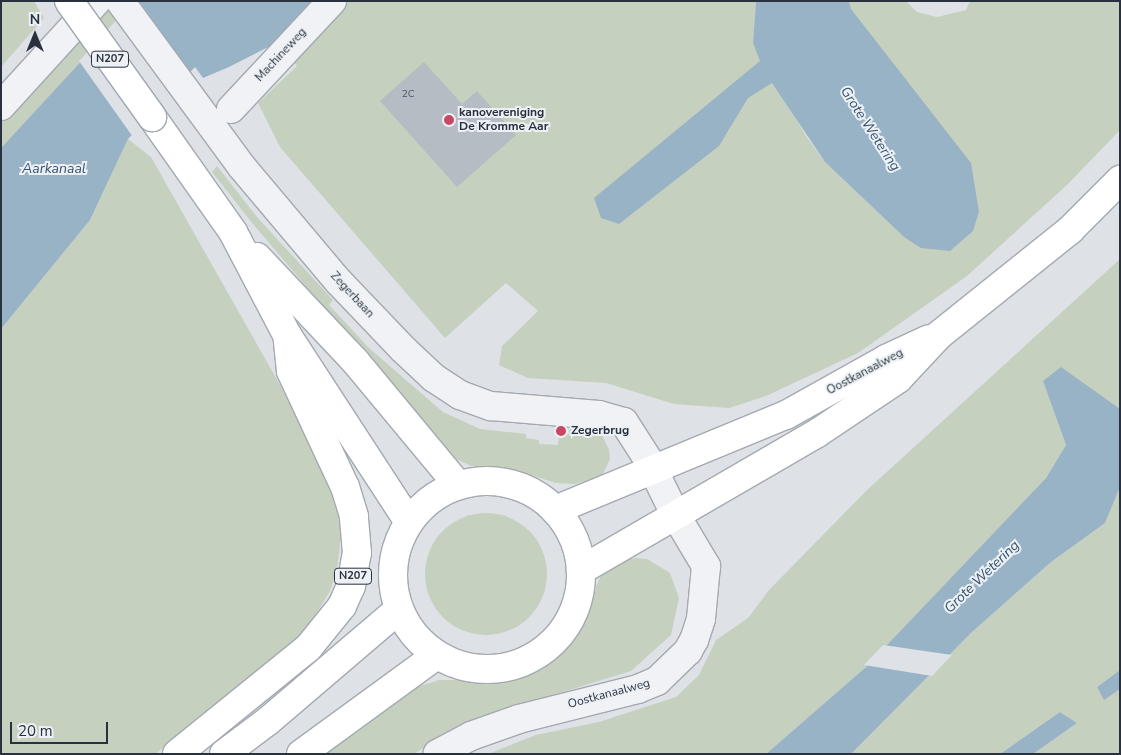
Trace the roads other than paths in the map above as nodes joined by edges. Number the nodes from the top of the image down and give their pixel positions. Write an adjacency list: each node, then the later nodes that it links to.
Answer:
1 (69, 1): 8 (main road, N207, bridge)
2 (97, 1): 5 (street)
3 (120, 1): 11 (street, Zegerbaan)
4 (332, 1): 6 (street, Machineweg)
5 (1, 106)
6 (231, 109)
7 (1120, 180): 10 (main road, Oostkanaalweg)
8 (233, 232): 9 (main road, N207); 12 (main road, N207)
9 (287, 335): 15 (main road, N207); 19 (main road, N207)
10 (939, 335): 11 (main road, Oostkanaalweg); 14 (main road, Oostkanaalweg)
11 (655, 471): 13 (main road, Oostkanaalweg); 14 (street, Oostkanaalweg)
12 (458, 485): 13 (main road); 15 (main road)
13 (555, 510): 16 (main road)
14 (675, 514): 16 (main road, Oostkanaalweg); 22 (street, Oostkanaalweg)
15 (409, 522): 17 (main road)
16 (581, 570): 18 (main road)
17 (399, 609): 18 (main road); 20 (main road)
18 (438, 655): 21 (main road)
19 (177, 754)
20 (224, 754)
21 (301, 754)
22 (437, 754)

